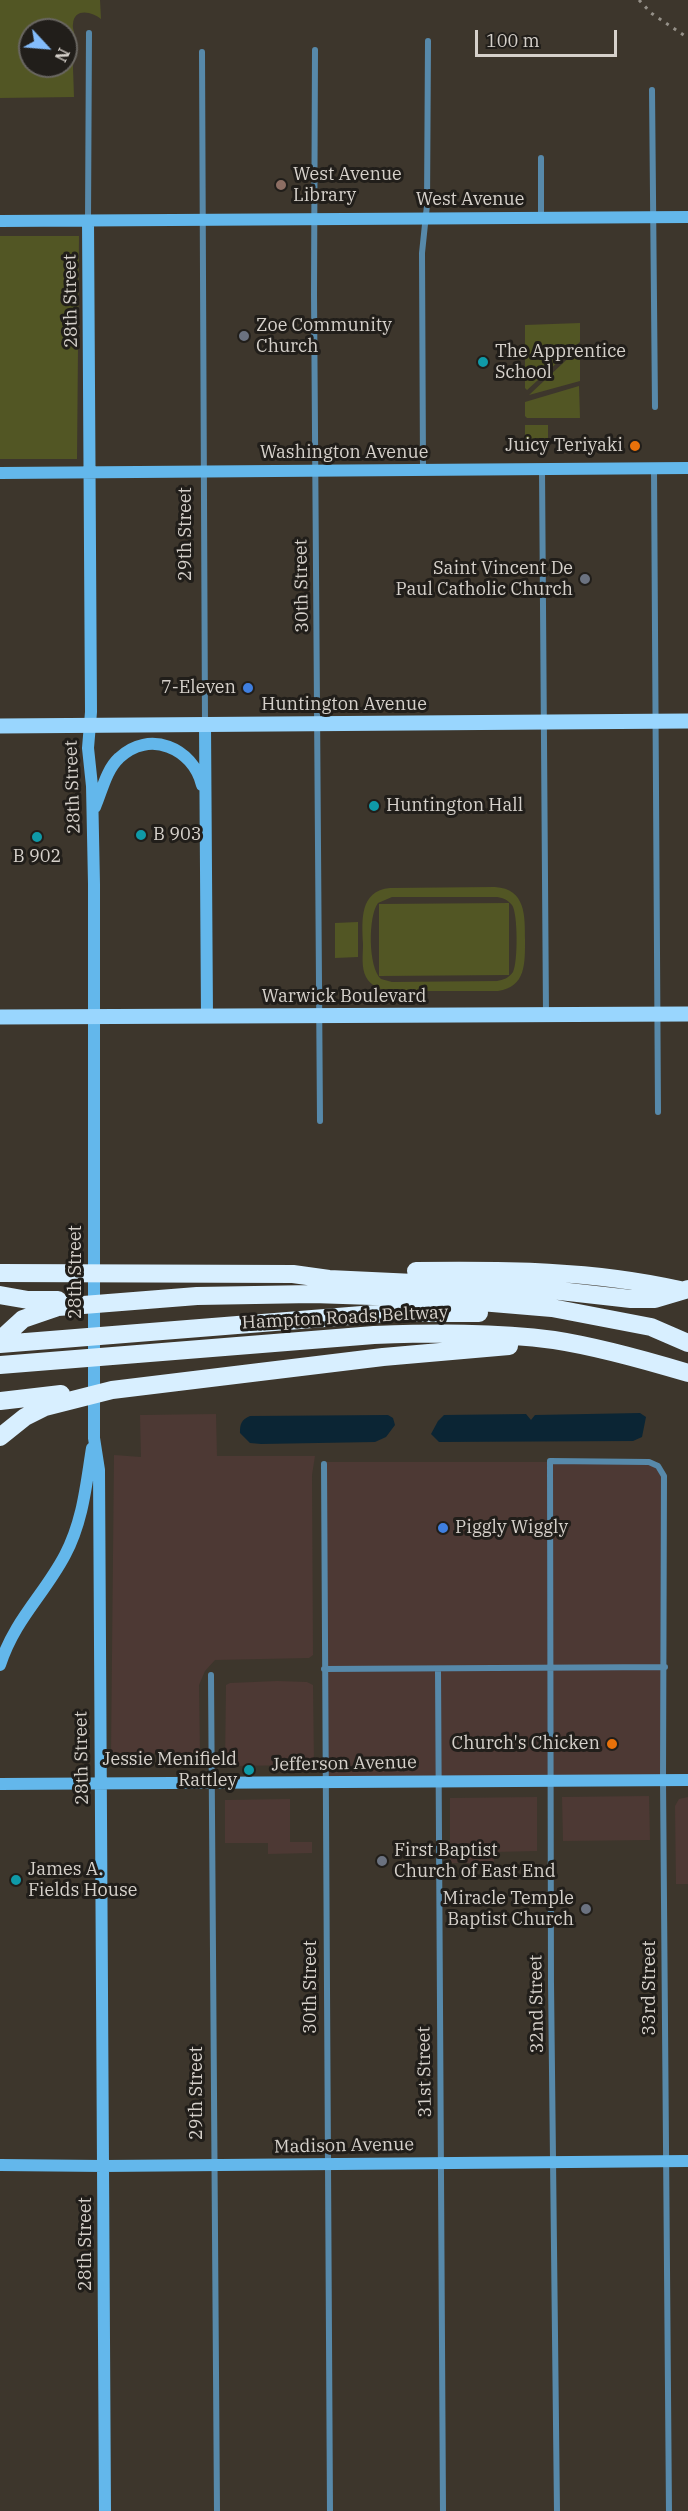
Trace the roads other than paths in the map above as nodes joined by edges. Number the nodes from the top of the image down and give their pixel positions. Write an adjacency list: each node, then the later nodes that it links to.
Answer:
1 (89, 33): 14 (street, 28th Street)
2 (428, 41): 8 (street)
3 (315, 50): 11 (street, 30th Street)
4 (202, 52): 12 (street, 29th Street)
5 (652, 90): 10 (street)
6 (541, 158): 9 (street)
7 (688, 217): 10 (main road, West Avenue)
8 (427, 218): 9 (main road, West Avenue); 11 (main road, West Avenue); 19 (street)
9 (541, 218): 10 (main road, West Avenue)
10 (653, 218): 15 (street)
11 (314, 219): 12 (main road, West Avenue); 20 (street, 30th Street)
12 (201, 220): 14 (main road, West Avenue); 22 (street, 29th Street)
13 (0, 221): 14 (main road, West Avenue)
14 (88, 221): 21 (main road, 28th Street)
15 (655, 407)
16 (688, 468): 18 (main road, Washington Avenue)
17 (542, 469): 18 (main road, Washington Avenue); 19 (main road, Washington Avenue); 26 (street)
18 (654, 469): 24 (street)
19 (423, 470): 20 (main road, Washington Avenue)
20 (316, 471): 22 (main road, Washington Avenue); 27 (street, 30th Street)
21 (90, 472): 22 (main road, Washington Avenue); 23 (main road, Washington Avenue); 30 (main road, 28th Street)
22 (203, 472): 28 (street, 29th Street)
23 (0, 473)
24 (657, 721): 25 (main road, Huntington Avenue); 26 (main road, Huntington Avenue); 33 (street)
25 (688, 721)
26 (543, 723): 27 (main road, Huntington Avenue); 37 (street)
27 (318, 724): 28 (main road, Huntington Avenue); 36 (street, 30th Street)
28 (205, 725): 30 (main road, Huntington Avenue); 31 (main road, 29th Street)
29 (0, 726): 30 (main road, Huntington Avenue)
30 (91, 726): 32 (main road, 28th Street)
31 (206, 799): 32 (main road); 35 (main road, 29th Street)
32 (92, 814): 54 (main road, 28th Street)
33 (658, 1014): 34 (main road, Warwick Boulevard); 37 (main road, Warwick Boulevard); 39 (street)
34 (688, 1014)
35 (207, 1016): 36 (main road, Warwick Boulevard); 38 (main road, Warwick Boulevard)
36 (320, 1016): 37 (main road, Warwick Boulevard); 40 (street, 30th Street)
37 (546, 1016)
38 (0, 1017)
39 (658, 1112)
40 (320, 1121)
41 (0, 1273): 42 (highway)
42 (293, 1275): 43 (highway); 43 (highway)
43 (688, 1290)
44 (8, 1297): 45 (highway)
45 (111, 1301): 46 (highway); 47 (highway)
46 (0, 1342): 47 (highway, Hampton Roads Beltway)
47 (688, 1345)
48 (591, 1348): 49 (highway, Hampton Roads Beltway); 50 (highway, Hampton Roads Beltway); 51 (highway)
49 (0, 1365)
50 (688, 1373)
51 (112, 1390): 52 (highway); 53 (highway)
52 (0, 1401)
53 (0, 1437)
54 (94, 1438): 57 (main road); 70 (main road, 28th Street)
55 (324, 1464): 60 (street, 30th Street)
56 (658, 1466): 58 (street, 33rd Street); 59 (street, 32nd Street)
57 (0, 1665)
58 (665, 1667): 59 (street); 64 (street, 33rd Street)
59 (550, 1668): 61 (street); 63 (street, 32nd Street)
60 (324, 1669): 61 (street); 67 (street, 30th Street)
61 (438, 1669): 66 (street, 31st Street)
62 (211, 1675): 68 (street, 29th Street)
63 (551, 1780): 64 (main road, Jefferson Avenue); 66 (main road, Jefferson Avenue); 73 (street, 32nd Street)
64 (663, 1780): 65 (main road, Jefferson Avenue); 71 (street, 33rd Street)
65 (688, 1780)
66 (438, 1781): 67 (main road, Jefferson Avenue); 74 (street, 31st Street)
67 (325, 1782): 68 (main road, Jefferson Avenue); 75 (street, 30th Street)
68 (212, 1783): 70 (main road, Jefferson Avenue); 77 (street, 29th Street)
69 (0, 1784): 70 (main road, Jefferson Avenue)
70 (101, 1784): 78 (main road, 28th Street)
71 (666, 2161): 72 (main road, Madison Avenue); 73 (main road, Madison Avenue); 84 (street, 33rd Street)
72 (688, 2161)
73 (554, 2162): 74 (main road, Madison Avenue); 83 (street, 32nd Street)
74 (441, 2163): 75 (main road, Madison Avenue); 82 (street, 31st Street)
75 (328, 2164): 77 (main road, Madison Avenue); 81 (street, 30th Street)
76 (0, 2165): 78 (main road, Madison Avenue)
77 (215, 2165): 78 (main road, Madison Avenue); 80 (street, 29th Street)
78 (104, 2166): 79 (main road, 28th Street)
79 (105, 2511)
80 (217, 2511)
81 (330, 2511)
82 (443, 2511)
83 (557, 2511)
84 (669, 2511)

